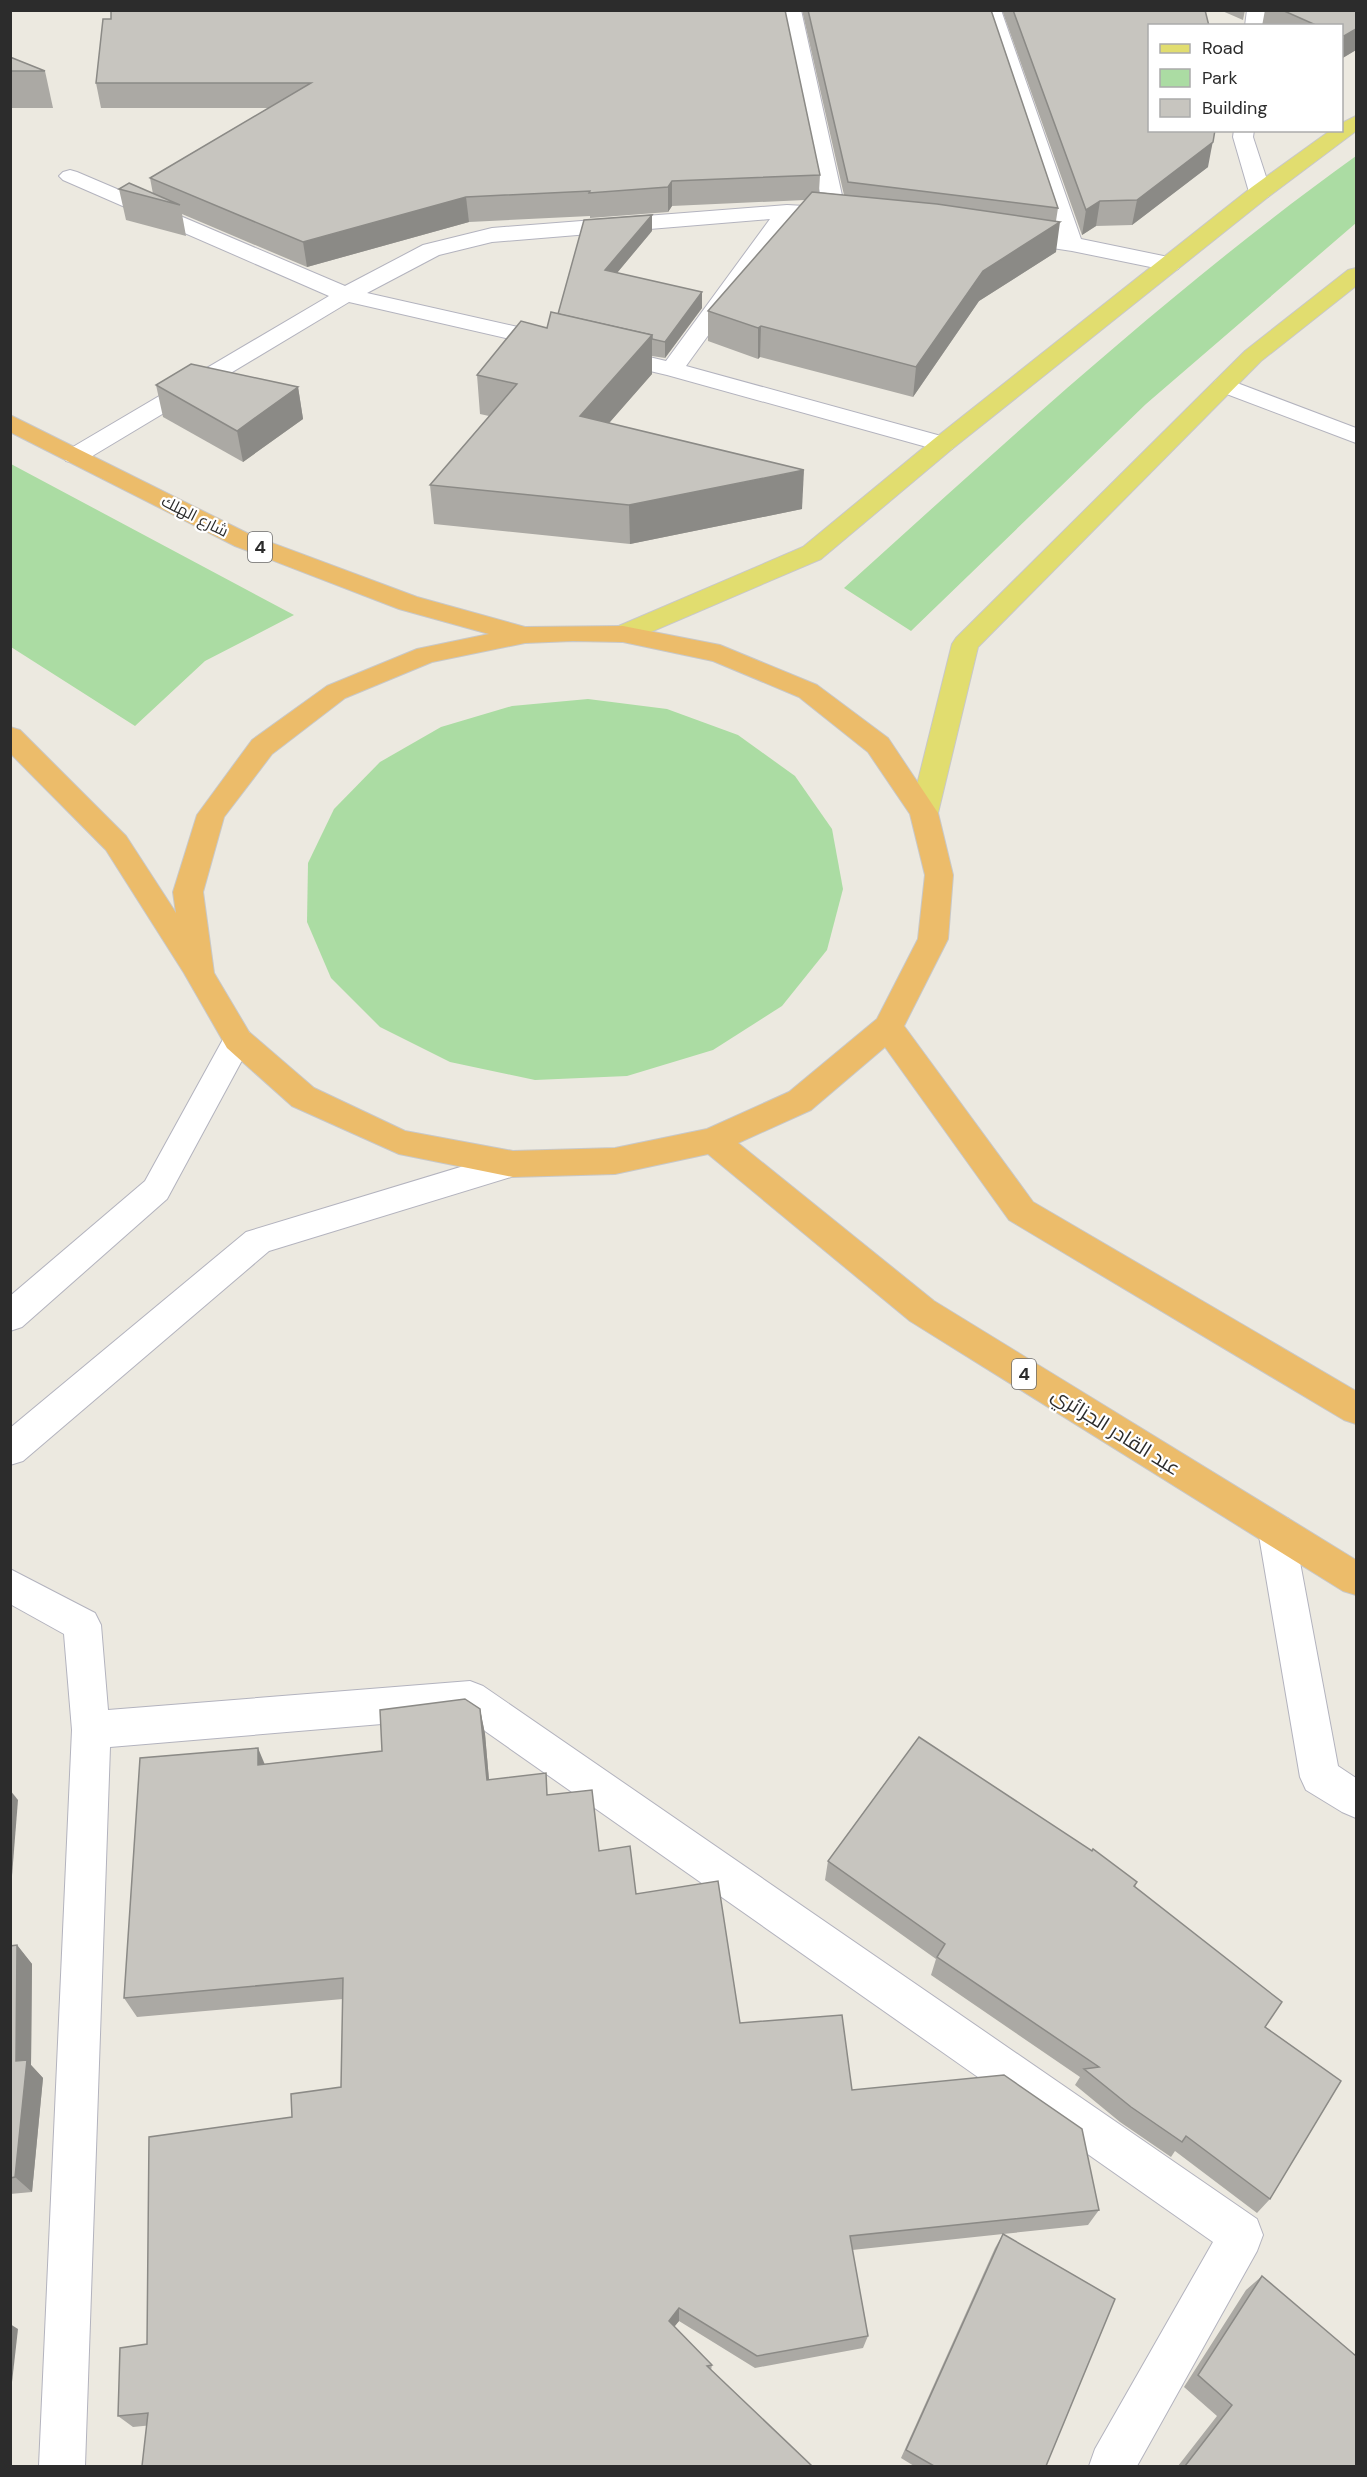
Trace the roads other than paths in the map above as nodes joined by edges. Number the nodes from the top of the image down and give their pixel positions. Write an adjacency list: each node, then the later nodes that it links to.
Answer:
1 (791, 10): 10 (street)
2 (991, 10): 13 (street)
3 (1356, 122): 4 (main road)
4 (1343, 131)
5 (1244, 132): 8 (street)
6 (1342, 132): 8 (main road)
7 (70, 176): 16 (street)
8 (1260, 192): 14 (main road)
9 (788, 211): 10 (street); 16 (street); 17 (street)
10 (834, 214): 11 (street)
11 (870, 219)
12 (989, 233): 13 (street)
13 (1072, 244): 14 (street)
14 (1170, 264): 21 (main road)
15 (1356, 275): 18 (main road)
16 (346, 295): 17 (street); 22 (street)
17 (672, 369): 21 (street)
18 (1224, 385): 20 (street); 26 (main road)
19 (10, 422): 22 (highway, شارع الهلك / 4)
20 (1356, 436)
21 (943, 444): 23 (main road)
22 (75, 456): 24 (highway, شارع الهلك / 4)
23 (623, 634): 24 (highway); 26 (highway)
24 (525, 635): 27 (highway)
25 (10, 735): 27 (highway)
26 (924, 813): 28 (highway)
27 (199, 973): 29 (highway)
28 (888, 1027): 30 (highway); 33 (highway)
29 (238, 1040): 31 (highway); 32 (street)
30 (713, 1140): 31 (highway); 35 (highway, عبد القادر الجزائري / 4)
31 (513, 1164): 34 (street)
32 (10, 1317)
33 (1356, 1409)
34 (10, 1450)
35 (1276, 1530): 36 (highway, عبد القادر الجزائري / 4); 39 (street)
36 (1356, 1579)
37 (10, 1585): 38 (street)
38 (91, 1730): 40 (street); 41 (street)
39 (1356, 1799)
40 (62, 2466)
41 (1112, 2466)

